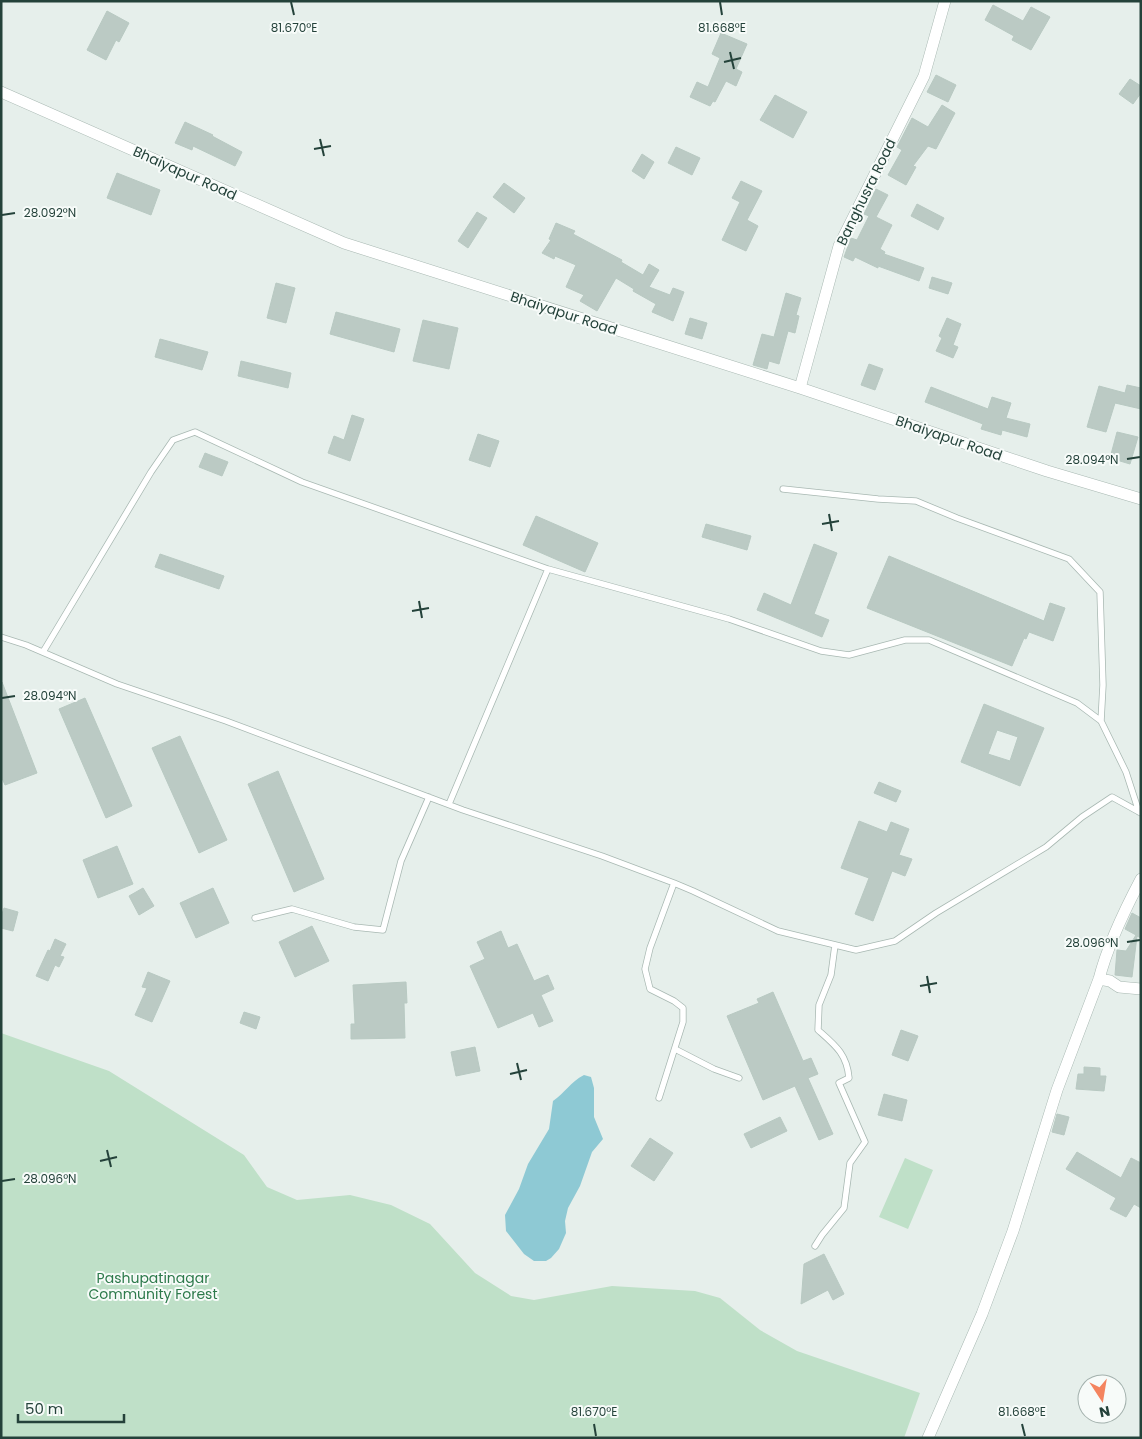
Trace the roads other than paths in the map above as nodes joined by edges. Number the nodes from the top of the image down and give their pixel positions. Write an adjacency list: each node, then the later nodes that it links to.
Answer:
1 (945, 1): 3 (street, Banghusra Road)
2 (1, 92): 3 (street, Bhaiyapur Road)
3 (800, 388): 5 (street, Bhaiyapur Road)
4 (783, 490): 9 (lane)
5 (1141, 498)
6 (548, 569): 8 (lane); 9 (lane); 11 (lane)
7 (1, 637): 8 (lane)
8 (43, 652): 10 (lane)
9 (1101, 721): 12 (lane)
10 (429, 797): 11 (lane); 15 (lane)
11 (449, 804): 14 (lane)
12 (1140, 812): 16 (lane)
13 (1141, 879): 17 (street)
14 (674, 883): 16 (lane); 19 (lane)
15 (255, 918)
16 (835, 945): 22 (lane)
17 (1099, 979): 18 (street); 23 (street)
18 (1141, 990)
19 (675, 1050): 20 (lane); 21 (lane)
20 (739, 1078)
21 (659, 1098)
22 (815, 1246)
23 (928, 1438)

